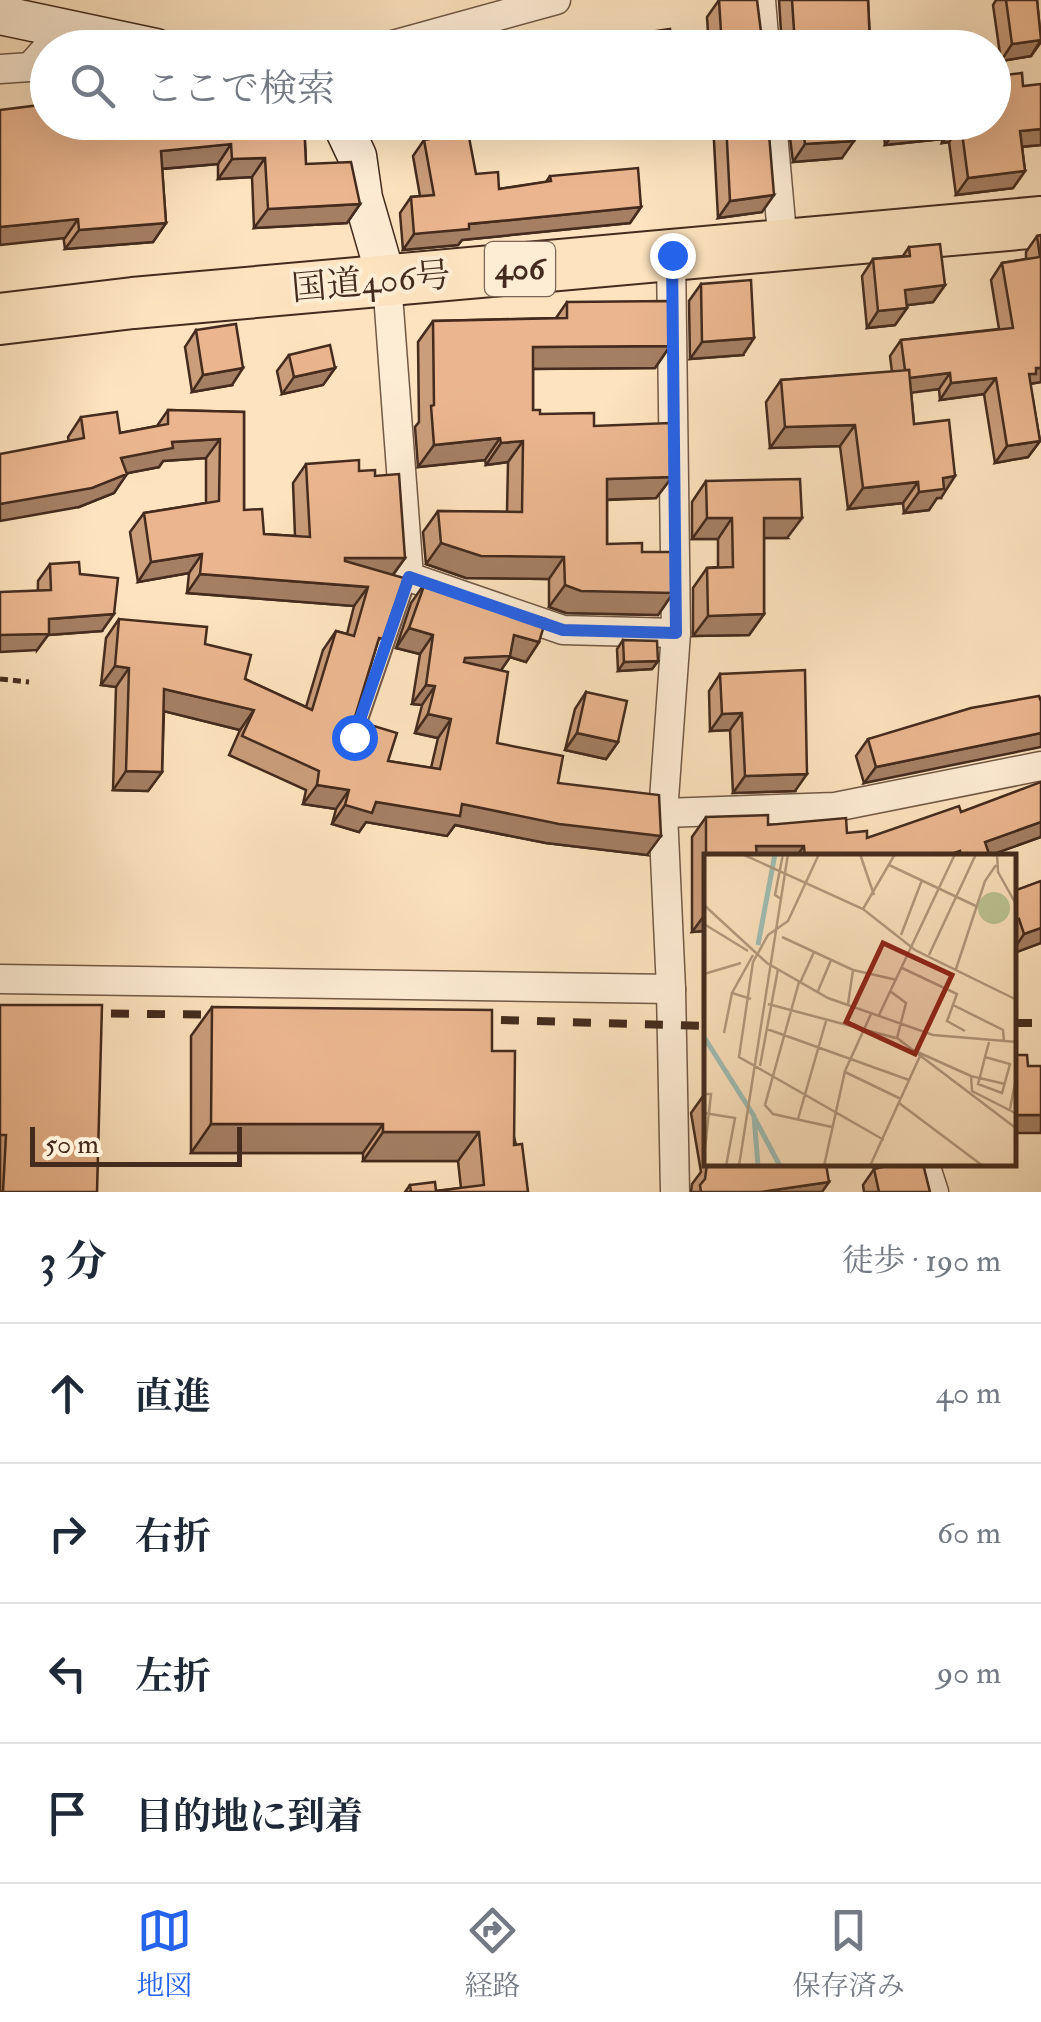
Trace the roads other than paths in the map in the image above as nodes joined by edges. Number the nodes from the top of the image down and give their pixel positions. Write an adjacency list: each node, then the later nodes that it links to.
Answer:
1 (556, 0): 6 (street)
2 (761, 0): 7 (street)
3 (0, 15): 4 (street)
4 (64, 28): 5 (street)
5 (73, 30)
6 (447, 30)
7 (764, 30)
8 (30, 67): 9 (street)
9 (0, 69)
10 (349, 140): 15 (street)
11 (774, 140): 13 (street)
12 (1041, 222): 13 (highway, 国道406号 / 406)
13 (783, 245): 14 (highway, 国道406号 / 406)
14 (672, 255): 15 (highway, 国道406号 / 406); 18 (street)
15 (387, 281): 16 (highway, 国道406号 / 406); 17 (street)
16 (0, 319)
17 (409, 577): 18 (street); 19 (lane)
18 (676, 633): 21 (street)
19 (354, 737)
20 (1041, 766): 21 (street)
21 (664, 812): 23 (street)
22 (0, 978): 23 (street)
23 (672, 989): 25 (street)
24 (926, 1167): 26 (street)
25 (675, 1192)
26 (934, 1192)

